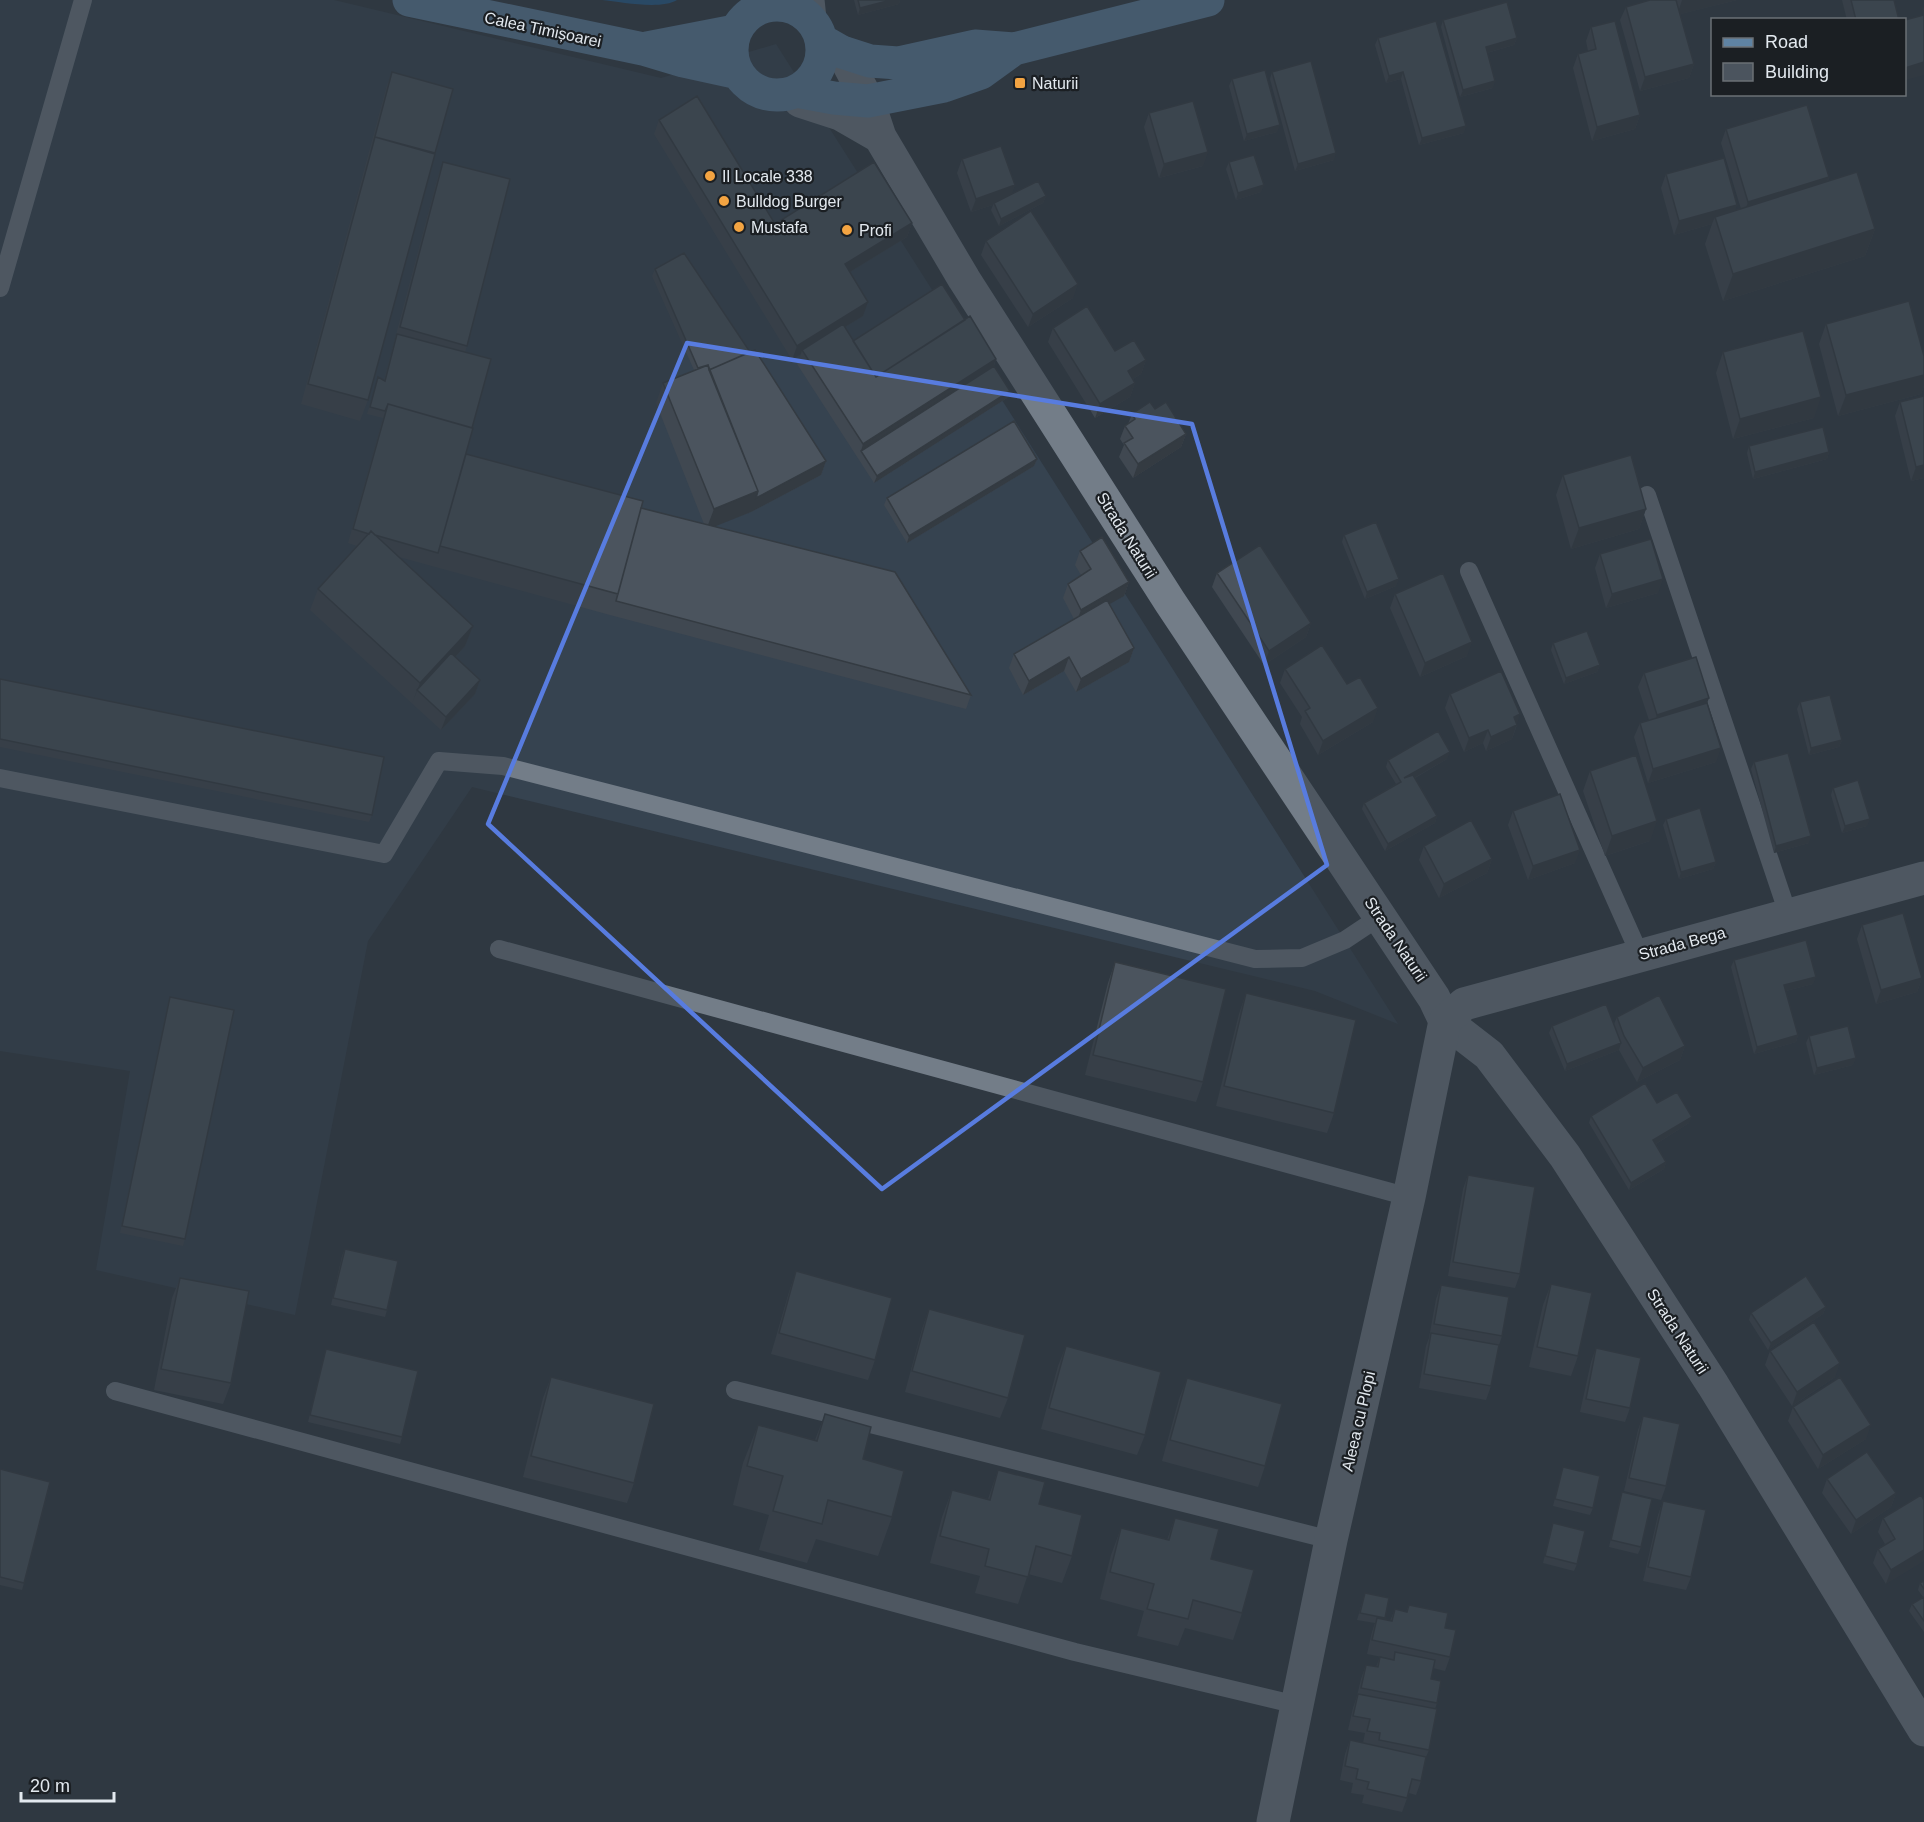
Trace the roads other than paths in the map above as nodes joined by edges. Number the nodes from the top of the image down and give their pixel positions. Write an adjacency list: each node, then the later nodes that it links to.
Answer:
1 (83, 0): 13 (lane)
2 (409, 0): 7 (main road, Calea Timișoarei)
3 (1208, 0): 8 (main road)
4 (770, 3): 5 (main road); 6 (main road)
5 (820, 28): 8 (main road); 10 (main road); 11 (street, Strada Naturii)
6 (735, 31): 7 (main road, Calea Timișoarei); 9 (main road)
7 (643, 49): 9 (main road, Calea Timișoarei)
8 (1014, 49): 11 (main road)
9 (738, 73): 10 (main road)
10 (789, 93): 11 (main road); 12 (street, Strada Naturii)
11 (868, 101): 12 (street, Strada Naturii)
12 (879, 137): 20 (street, Strada Naturii)
13 (5, 251): 14 (lane)
14 (0, 288)
15 (1647, 495): 19 (lane)
16 (1469, 571): 22 (lane)
17 (0, 778): 20 (lane)
18 (1924, 878): 19 (street, Strada Bega)
19 (1788, 914): 22 (street, Strada Bega)
20 (1381, 916): 23 (street, Strada Naturii)
21 (499, 949): 24 (lane)
22 (1640, 955): 23 (street, Strada Bega)
23 (1445, 1021): 24 (street, Aleea cu Plopi); 29 (street, Strada Naturii)
24 (1409, 1197): 27 (street, Aleea cu Plopi)
25 (735, 1390): 27 (lane)
26 (115, 1391): 28 (lane)
27 (1331, 1540): 28 (street, Aleea cu Plopi)
28 (1297, 1704): 30 (street, Aleea cu Plopi)
29 (1924, 1730)
30 (1274, 1822)

